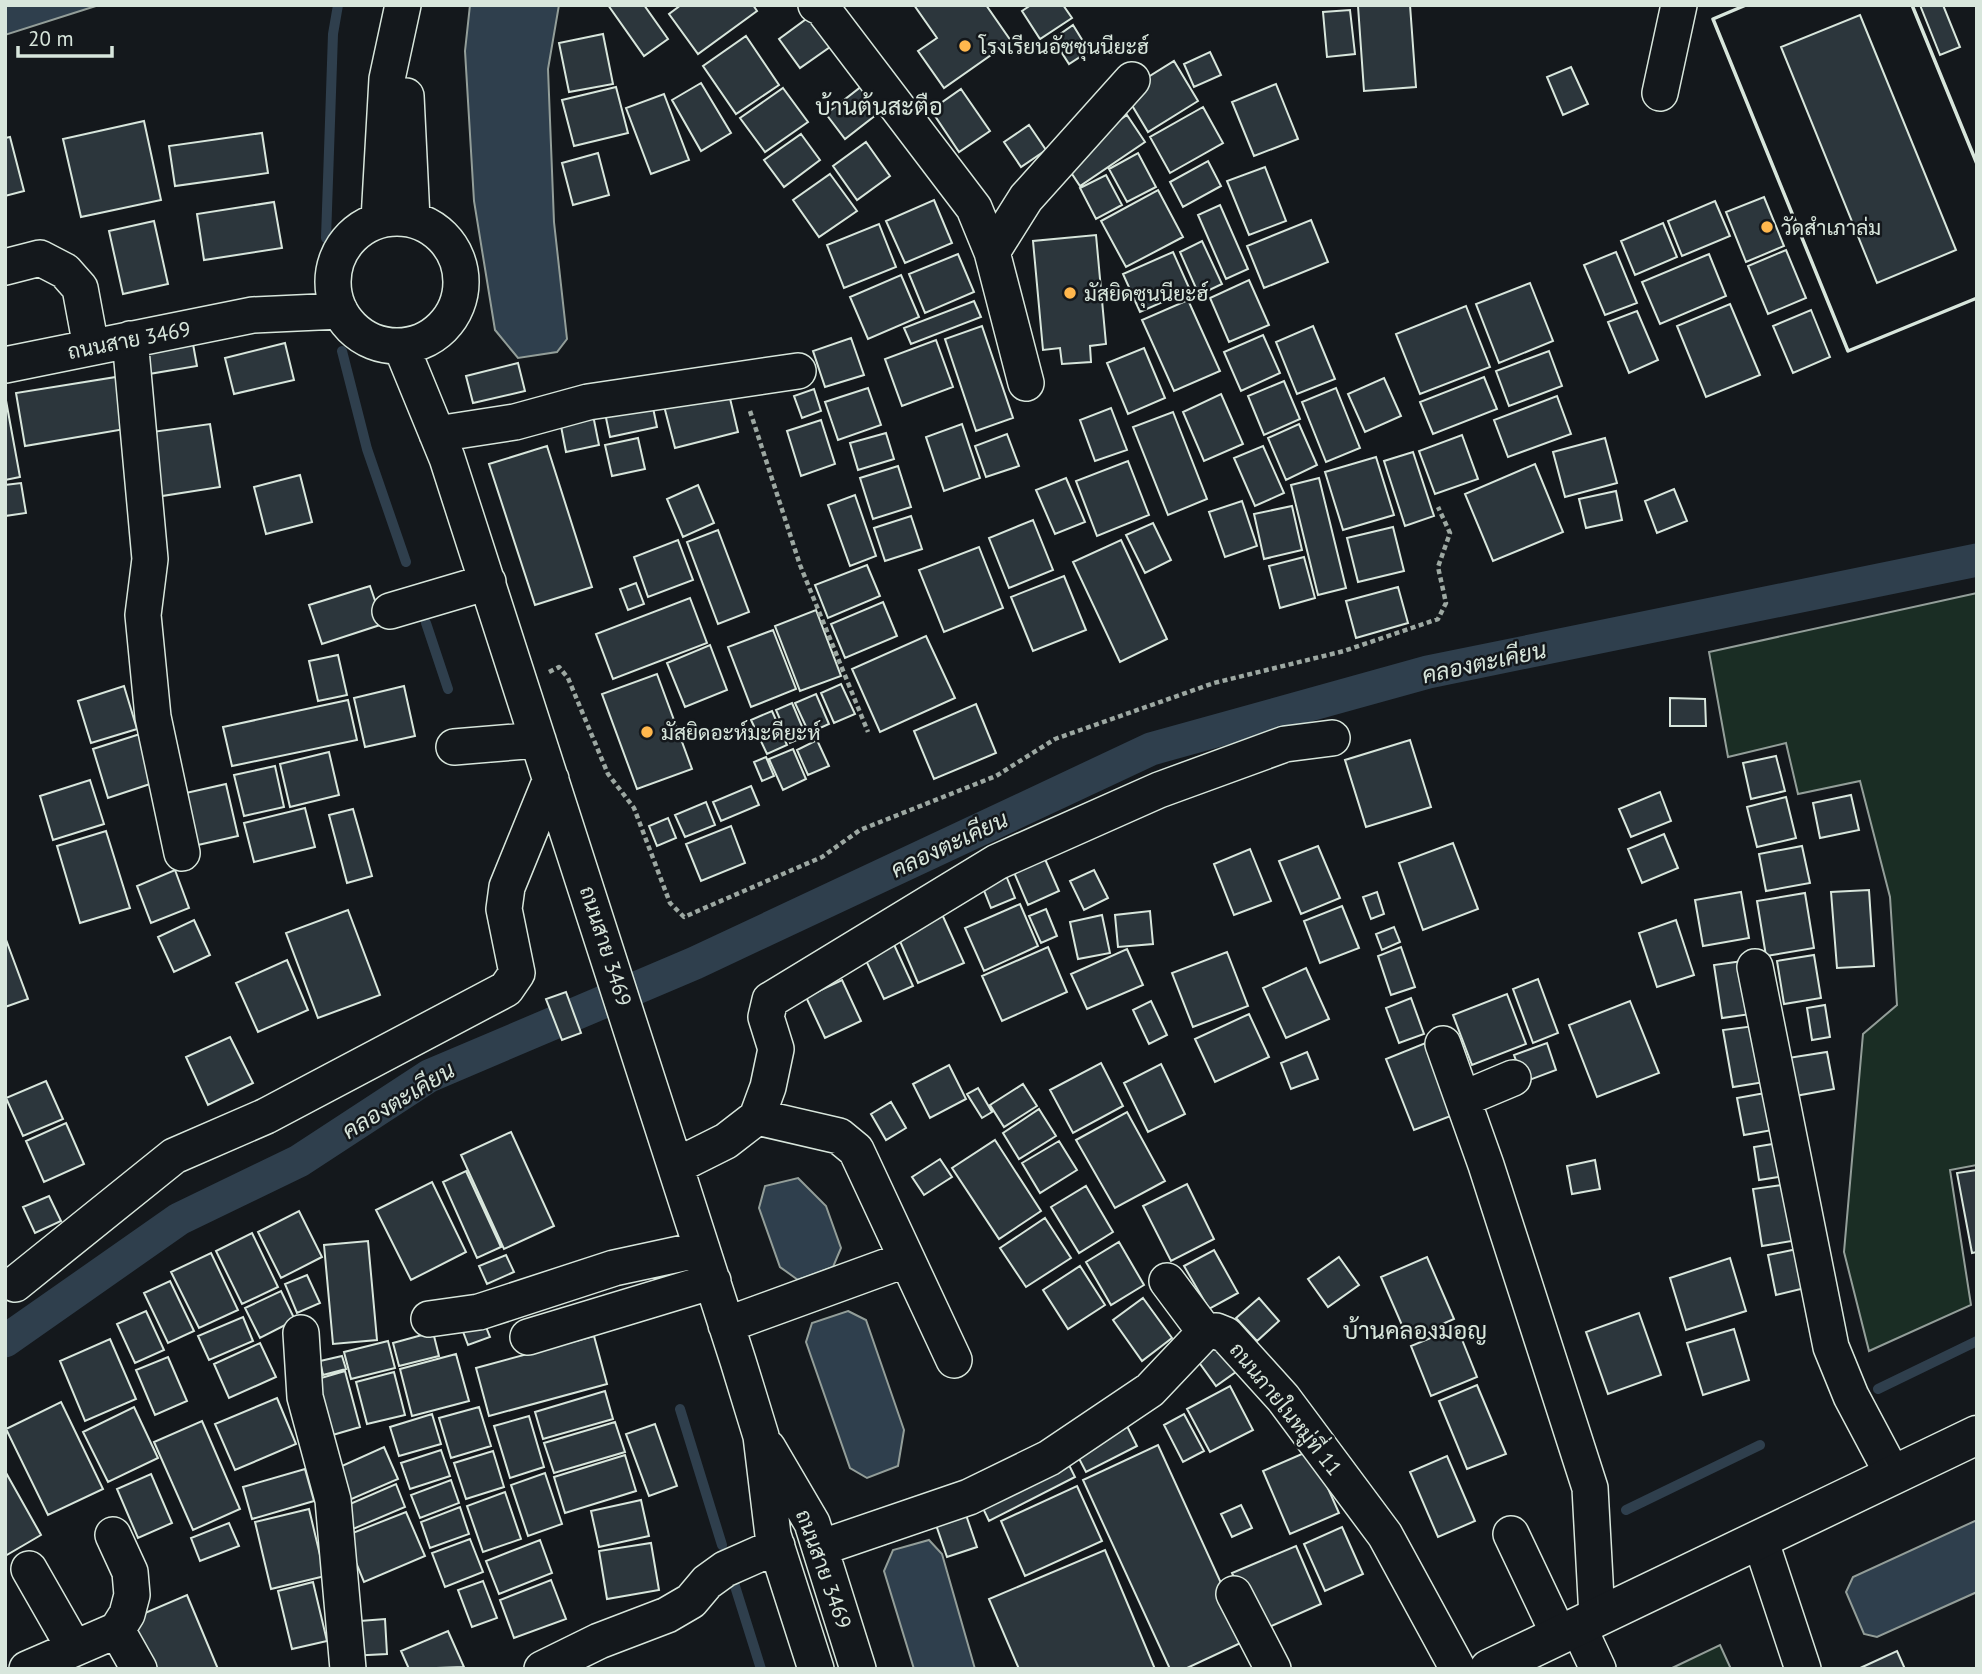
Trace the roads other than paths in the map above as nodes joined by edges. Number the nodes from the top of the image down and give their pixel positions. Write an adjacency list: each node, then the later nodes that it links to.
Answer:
1 (405, 5): 6 (street)
2 (1679, 5): 5 (street)
3 (822, 6): 7 (street)
4 (1132, 80): 7 (street)
5 (1660, 93)
6 (395, 219): 9 (street); 11 (street)
7 (992, 252): 15 (street)
8 (5, 267): 12 (street)
9 (337, 297): 10 (street, ถนนสาย 3469); 11 (street)
10 (130, 339): 12 (street, ถนนสาย 3469); 23 (street)
11 (412, 344): 16 (street, ถนนสาย 3469)
12 (91, 347): 13 (street, ถนนสาย 3469)
13 (5, 365)
14 (798, 371): 16 (street)
15 (1026, 383)
16 (442, 442): 17 (street, ถนนสาย 3469)
17 (488, 582): 18 (street); 20 (street, ถนนสาย 3469)
18 (390, 611)
19 (1332, 738): 28 (street)
20 (538, 740): 21 (street); 22 (street, ถนนสาย 3469)
21 (454, 747)
22 (551, 779): 29 (street, ถนนสาย 3469); 33 (street)
23 (182, 853)
24 (1755, 967): 42 (street)
25 (1443, 1044): 27 (street)
26 (1513, 1078): 27 (street)
27 (1463, 1099): 50 (street)
28 (757, 1117): 29 (street); 30 (street)
29 (676, 1166): 31 (street, ถนนสาย 3469)
30 (907, 1259): 35 (street); 39 (street)
31 (707, 1265): 34 (street); 35 (street, ถนนสาย 3469); 38 (street)
32 (1167, 1281): 36 (street)
33 (15, 1284)
34 (429, 1319)
35 (726, 1325): 41 (street, ถนนสาย 3469)
36 (1205, 1332): 47 (street, ถนนภายในหมู่ที่ 11); 60 (street, ถนนภายในหมู่ที่ 11)
37 (301, 1333): 55 (street)
38 (528, 1337)
39 (954, 1360)
40 (1977, 1435): 42 (main road)
41 (761, 1436): 46 (street, ถนนสาย 3469); 47 (street, ถนนสาย 3469)
42 (1893, 1475): 45 (main road)
43 (1511, 1534): 50 (street)
44 (113, 1535): 51 (street)
45 (1760, 1539): 50 (main road); 63 (street)
46 (777, 1546): 56 (street); 57 (street, ถนนสาย 3469)
47 (820, 1548): 58 (street, ถนนสาย 3469)
48 (29, 1569): 52 (street)
49 (1234, 1594): 59 (street)
50 (1578, 1626): 61 (main road); 62 (street)
51 (117, 1630): 52 (street); 54 (street)
52 (73, 1646): 53 (street)
53 (27, 1669)
54 (139, 1669)
55 (348, 1669)
56 (542, 1669)
57 (816, 1669)
58 (858, 1669)
59 (1273, 1669)
60 (1458, 1669)
61 (1489, 1669)
62 (1598, 1669)
63 (1803, 1669)

